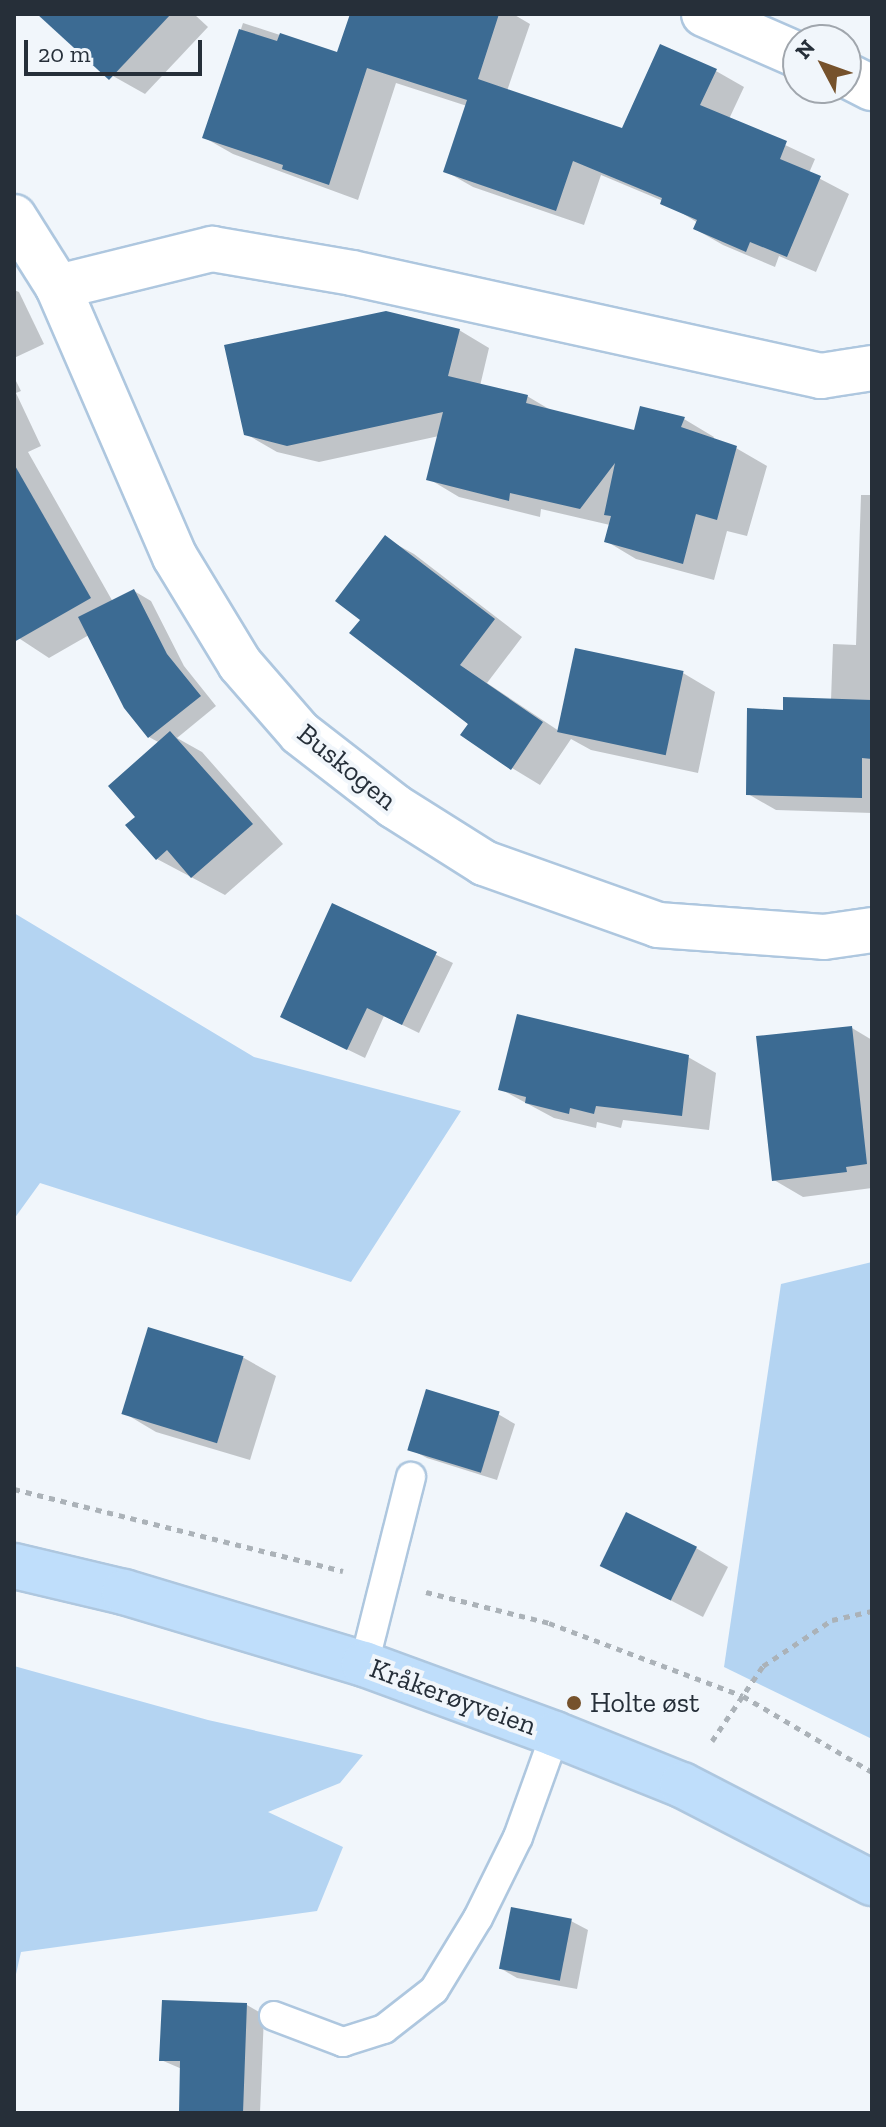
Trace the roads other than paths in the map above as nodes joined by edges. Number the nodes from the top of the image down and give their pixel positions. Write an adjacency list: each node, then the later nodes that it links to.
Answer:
1 (704, 14): 2 (street)
2 (782, 48)
3 (14, 217): 4 (street, Buskogen)
4 (58, 287): 5 (street); 6 (street, Buskogen)
5 (872, 368)
6 (872, 930)
7 (411, 1477): 9 (lane)
8 (14, 1566): 9 (main road, Kråkerøyveien)
9 (364, 1664): 10 (main road, Kråkerøyveien)
10 (555, 1734): 11 (main road, Kråkerøyveien); 12 (lane)
11 (872, 1883)
12 (274, 2016)

